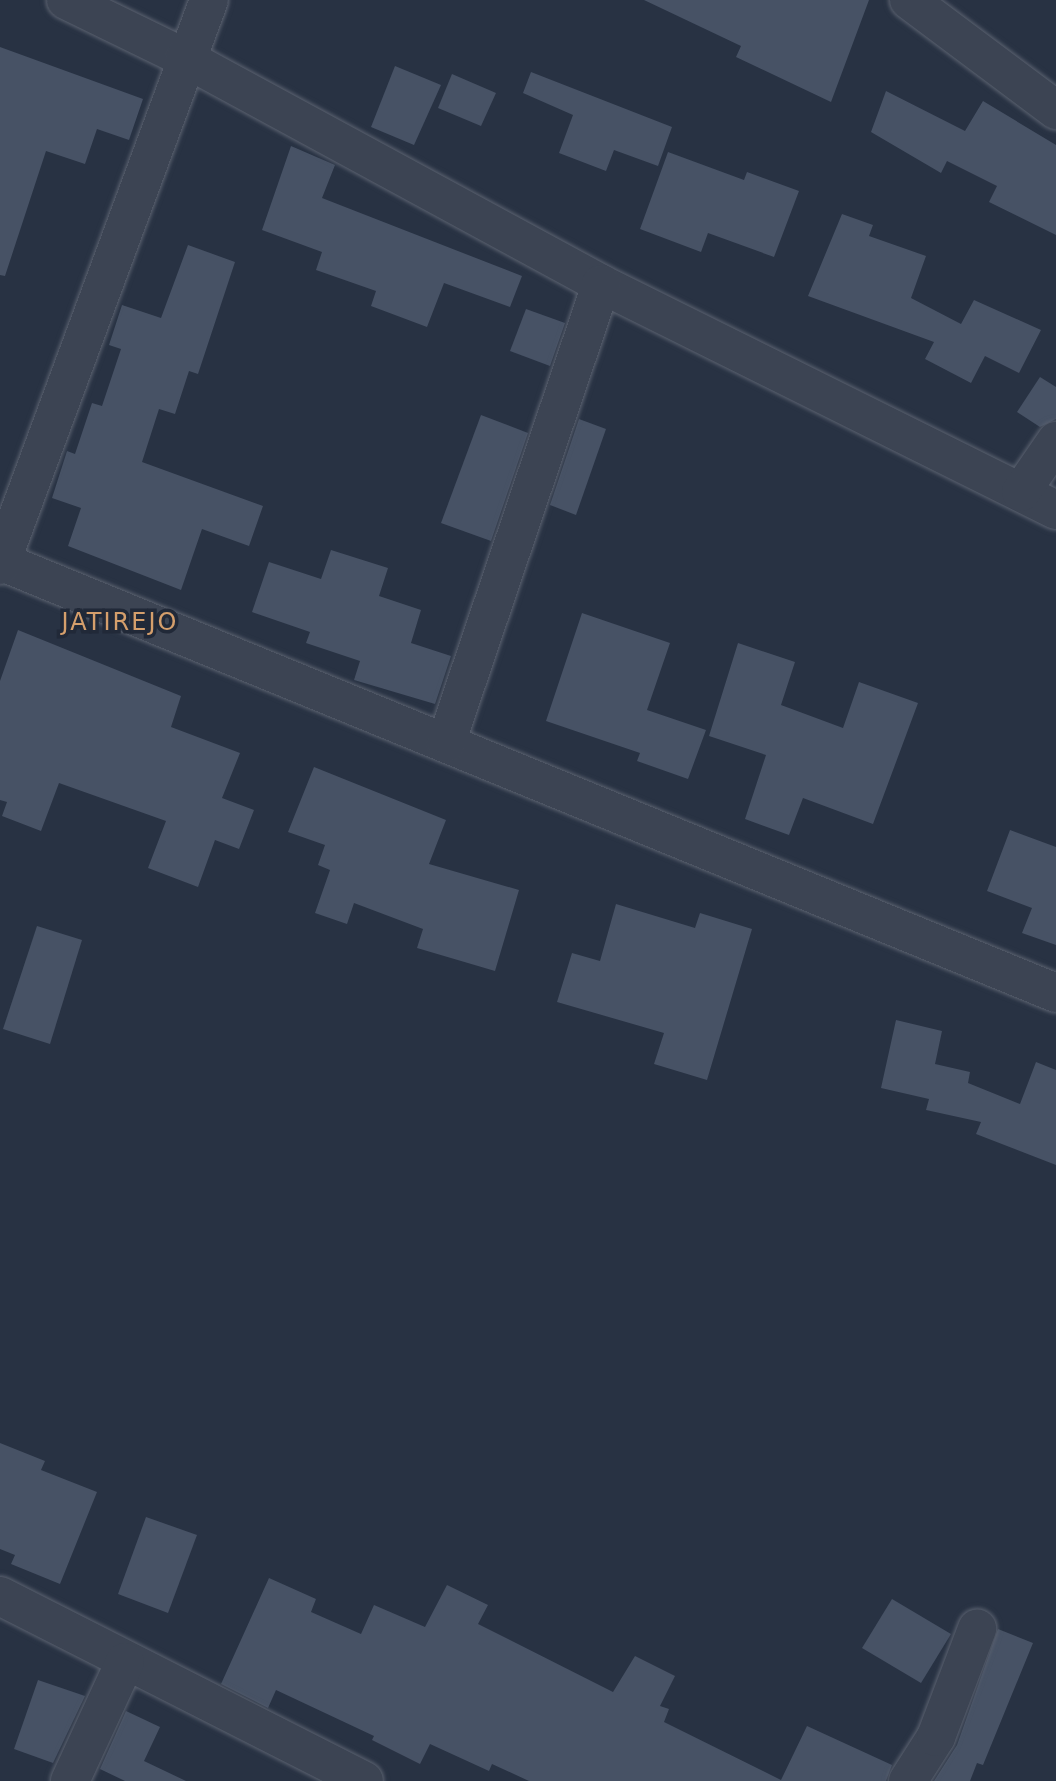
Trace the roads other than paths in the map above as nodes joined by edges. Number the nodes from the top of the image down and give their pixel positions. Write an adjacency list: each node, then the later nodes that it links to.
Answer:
1 (66, 0): 4 (street)
2 (209, 0): 4 (street)
3 (909, 0): 5 (street)
4 (185, 58): 6 (street); 10 (street)
5 (1056, 110)
6 (601, 284): 8 (street); 11 (street)
7 (1056, 441): 8 (street)
8 (1021, 492): 9 (street)
9 (1056, 510)
10 (1, 562): 11 (street)
11 (446, 743): 12 (street)
12 (1056, 993)
13 (0, 1596): 15 (street)
14 (977, 1629): 18 (street)
15 (125, 1662): 16 (street); 17 (street)
16 (70, 1781)
17 (364, 1781)
18 (908, 1781)

